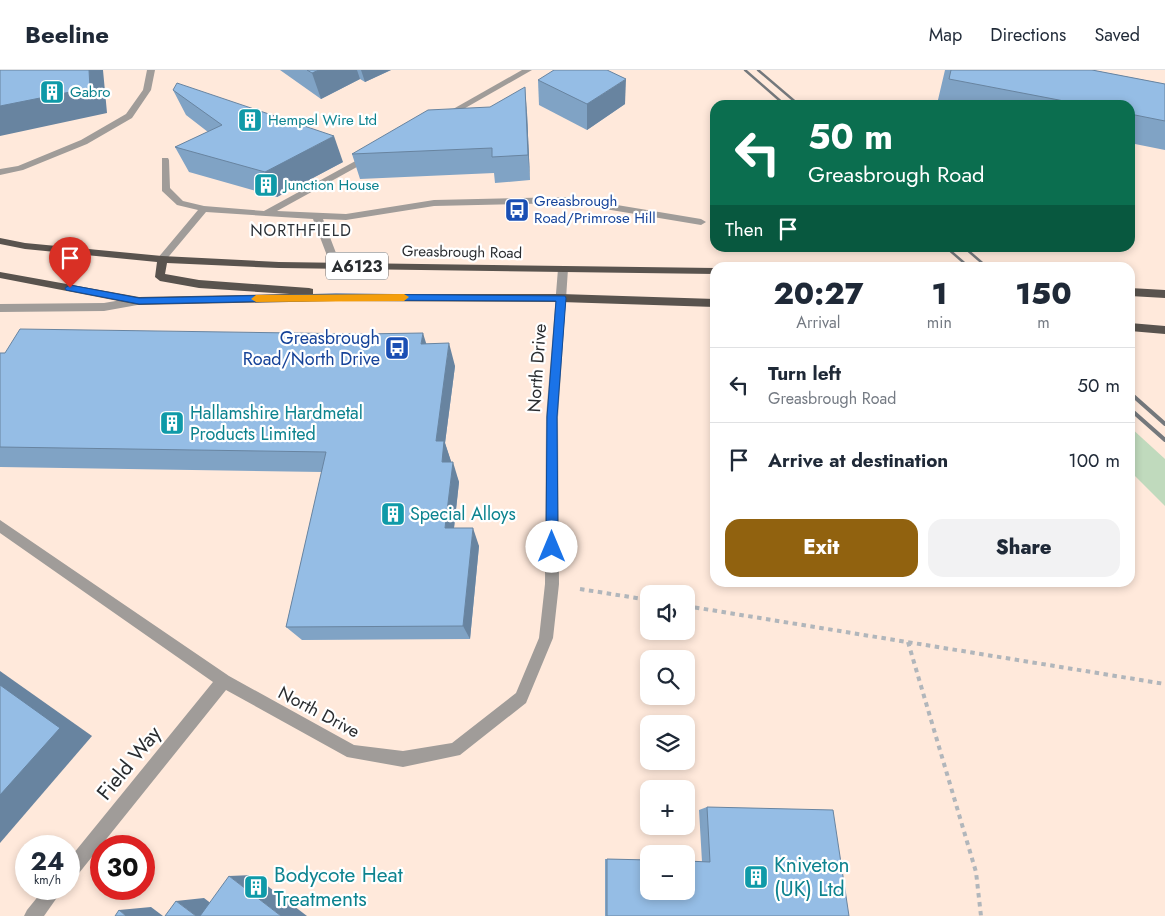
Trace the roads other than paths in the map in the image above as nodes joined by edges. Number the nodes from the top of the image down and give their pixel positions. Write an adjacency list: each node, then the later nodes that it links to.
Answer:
1 (151, 70): 6 (street)
2 (528, 70): 3 (street)
3 (435, 121)
4 (401, 140): 8 (street)
5 (165, 160): 7 (street)
6 (0, 172)
7 (204, 209): 8 (street); 12 (street)
8 (265, 214): 9 (street)
9 (317, 216): 10 (street); 13 (street)
10 (701, 222)
11 (0, 241): 12 (main road, Greasbrough Road / A6123)
12 (162, 260): 13 (main road, Greasbrough Road / A6123); 19 (main road, A6123)
13 (336, 266): 14 (main road, Greasbrough Road / A6123)
14 (563, 269): 15 (main road, Greasbrough Road / A6123); 20 (street, North Drive)
15 (710, 270)
16 (0, 275): 21 (main road, A6123)
17 (1135, 292): 18 (main road)
18 (1165, 294)
19 (336, 297): 20 (main road, A6123); 21 (main road, A6123)
20 (561, 298): 22 (main road, A6123); 27 (street, North Drive)
21 (139, 301): 23 (street)
22 (710, 303)
23 (0, 308)
24 (1135, 327): 25 (main road)
25 (1165, 330)
26 (0, 526): 27 (street, North Drive)
27 (224, 681): 28 (street, Field Way)
28 (80, 858)
29 (46, 900): 30 (street)
30 (33, 916)

